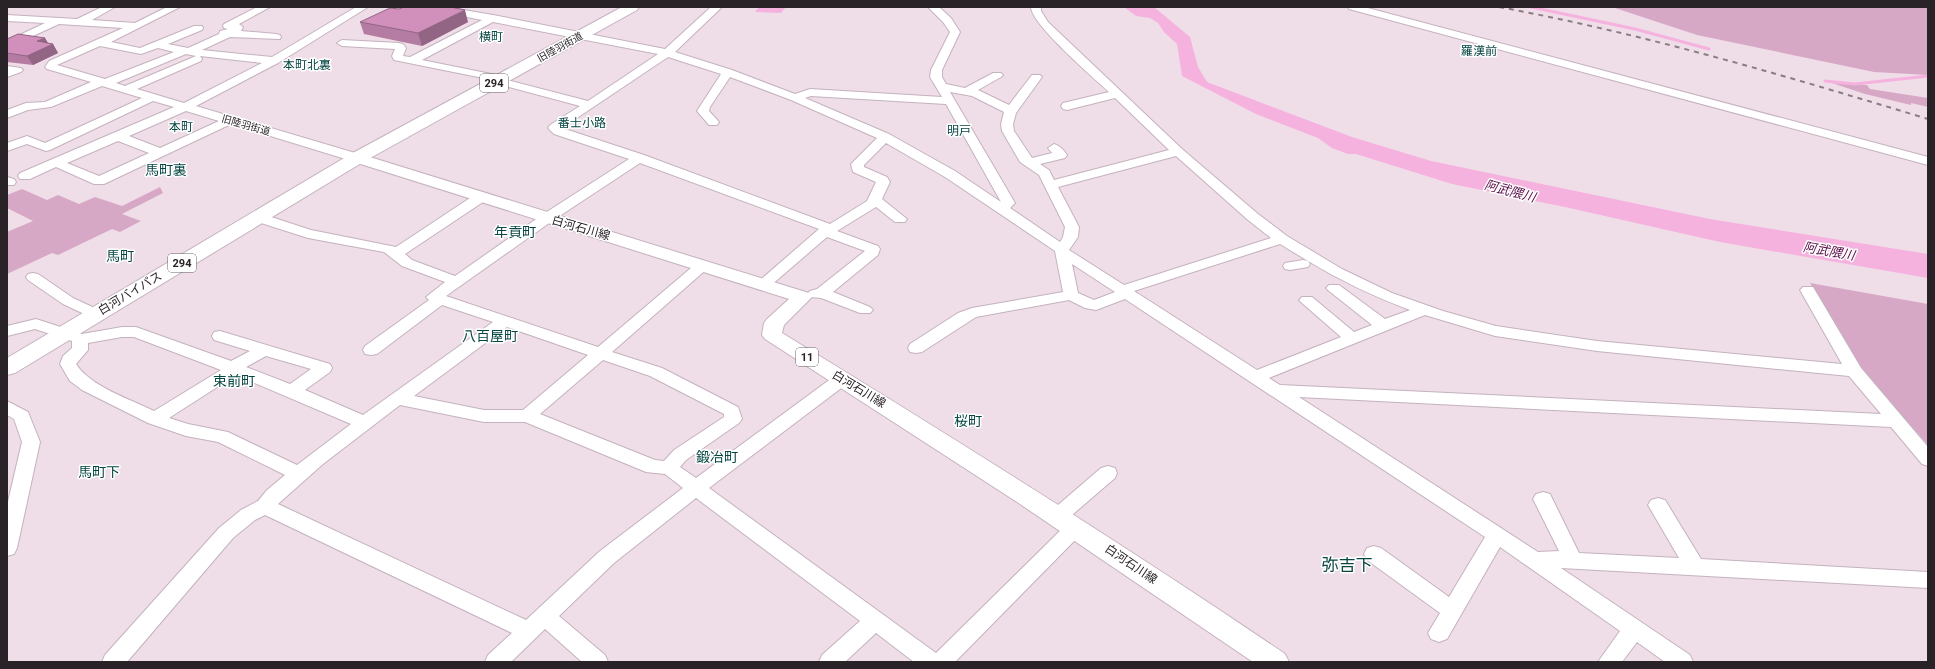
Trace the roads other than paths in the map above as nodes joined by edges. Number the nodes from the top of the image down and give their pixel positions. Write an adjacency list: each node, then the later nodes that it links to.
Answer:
1 (21, 7): 12 (street)
2 (110, 7): 16 (street)
3 (175, 7): 17 (street, 旧陸羽街道)
4 (265, 7): 18 (street)
5 (364, 7): 28 (street)
6 (431, 7): 14 (street)
7 (632, 7): 19 (highway, 旧陸羽街道 / 294)
8 (717, 7): 25 (street)
9 (933, 7): 36 (street)
10 (1036, 7): 39 (street)
11 (1353, 7): 59 (street)
12 (7, 14)
13 (7, 18): 15 (street)
14 (493, 18): 19 (street); 27 (street)
15 (58, 21): 16 (street); 23 (street)
16 (80, 22): 17 (street)
17 (137, 26): 21 (street, 旧陸羽街道)
18 (228, 33): 20 (street); 24 (street); 26 (street)
19 (581, 35): 25 (street); 34 (highway, 旧陸羽街道 / 294)
20 (276, 37)
21 (100, 43): 24 (street); 35 (street, 旧陸羽街道)
22 (342, 44): 27 (street)
23 (7, 45)
24 (160, 45): 26 (street)
25 (667, 53): 30 (street); 43 (street)
26 (190, 54): 28 (street); 35 (street); 37 (street)
27 (411, 61): 34 (street)
28 (274, 62): 45 (street)
29 (7, 69): 31 (street)
30 (728, 72): 41 (street); 50 (street)
31 (7, 74)
32 (997, 75): 38 (street)
33 (1036, 77): 47 (street)
34 (500, 80): 43 (street); 57 (highway, 旧陸羽街道 / 294)
35 (104, 82): 37 (street, 旧陸羽街道); 48 (street)
36 (941, 87): 38 (street); 42 (street)
37 (127, 89): 40 (street, 旧陸羽街道)
38 (968, 91): 47 (street)
39 (1117, 94): 44 (street); 55 (street)
40 (148, 96): 45 (street, 旧陸羽街道); 46 (street); 53 (street)
41 (795, 98): 42 (street); 52 (street)
42 (949, 101): 66 (street)
43 (590, 105): 58 (street)
44 (1067, 106)
45 (185, 107): 49 (street, 旧陸羽街道); 51 (street)
46 (107, 109)
47 (1011, 111): 61 (street)
48 (7, 114)
49 (231, 120): 56 (street); 57 (street, 旧陸羽街道)
50 (713, 122)
51 (117, 136): 56 (street); 60 (street)
52 (885, 137): 65 (street); 66 (street)
53 (7, 147)
54 (1054, 148): 61 (street)
55 (1178, 152): 63 (street); 71 (street)
56 (161, 153): 60 (street)
57 (357, 158): 64 (main road, 白河石川線); 67 (highway, 白河バイパス / 294)
58 (639, 158): 68 (street); 70 (street)
59 (1928, 161)
60 (56, 163): 62 (street)
61 (1030, 163): 63 (street)
62 (25, 176)
63 (1049, 185): 72 (street)
64 (481, 196): 68 (main road, 白河石川線); 73 (street)
65 (874, 200): 69 (street); 70 (street)
66 (1000, 209): 72 (street)
67 (257, 217): 73 (street); 89 (highway, 白河バイパス / 294)
68 (547, 218): 74 (main road, 白河石川線); 77 (street)
69 (900, 219)
70 (827, 229): 78 (street); 82 (street)
71 (1277, 241): 75 (street); 81 (street); 87 (street)
72 (1062, 251): 81 (street); 83 (street)
73 (395, 254): 77 (street)
74 (703, 265): 78 (main road, 白河石川線); 99 (street)
75 (1319, 274)
76 (34, 277): 89 (street)
77 (455, 281): 85 (street)
78 (764, 284): 84 (main road, 白河石川線)
79 (1334, 288): 91 (street)
80 (1808, 290): 102 (street)
81 (1124, 292): 83 (street); 103 (street)
82 (822, 293): 84 (street); 88 (street)
83 (1071, 295): 96 (street)
84 (802, 297): 104 (main road, 白河石川線 / 11)
85 (440, 299): 90 (street); 98 (street)
86 (1307, 300): 95 (street)
87 (1426, 309): 91 (street); 102 (street)
88 (865, 310)
89 (95, 314): 93 (highway, 白河バイパス / 294)
90 (506, 320): 99 (street); 107 (street)
91 (1384, 326): 95 (street)
92 (7, 331): 93 (street)
93 (73, 336): 100 (highway, 白河バイパス / 294); 101 (street); 110 (street)
94 (220, 336): 97 (street)
95 (1353, 339): 103 (street)
96 (916, 348)
97 (265, 349): 101 (street); 106 (street)
98 (371, 350)
99 (598, 353): 109 (street); 114 (street)
100 (7, 368)
101 (235, 368): 106 (street); 110 (street)
102 (1854, 371): 111 (street)
103 (1255, 377): 105 (street)
104 (842, 379): 117 (street); 121 (main road, 白河石川線 / 11)
105 (1275, 390): 111 (street); 123 (street)
106 (292, 391): 112 (street)
107 (399, 399): 109 (street); 112 (street)
108 (7, 407): 124 (street)
109 (527, 416): 114 (street)
110 (154, 419): 116 (street)
111 (1895, 421): 113 (street)
112 (364, 422): 116 (street)
113 (1928, 459)
114 (669, 468): 117 (street)
115 (1108, 473): 121 (street)
116 (299, 474): 120 (street)
117 (696, 488): 131 (street); 132 (street)
118 (1543, 499): 127 (street)
119 (1658, 505): 128 (street)
120 (265, 506): 134 (street); 136 (street)
121 (1058, 516): 122 (main road, 白河石川線 / 11)
122 (1076, 527): 141 (street); 142 (main road, 白河石川線 / 11)
123 (1497, 536): 126 (street); 130 (street)
124 (7, 548)
125 (1374, 554): 130 (street)
126 (1535, 560): 127 (street); 133 (street)
127 (1573, 560): 128 (street)
128 (1695, 567): 129 (street)
129 (1928, 580)
130 (1453, 611): 135 (street)
131 (544, 616): 134 (street); 138 (street)
132 (875, 620): 139 (street); 140 (street)
133 (1635, 628): 143 (street); 144 (street)
134 (528, 632): 137 (street)
135 (1439, 633)
136 (113, 662)
137 (496, 662)
138 (597, 662)
139 (830, 662)
140 (931, 662)
141 (941, 662)
142 (1275, 662)
143 (1609, 662)
144 (1682, 662)

